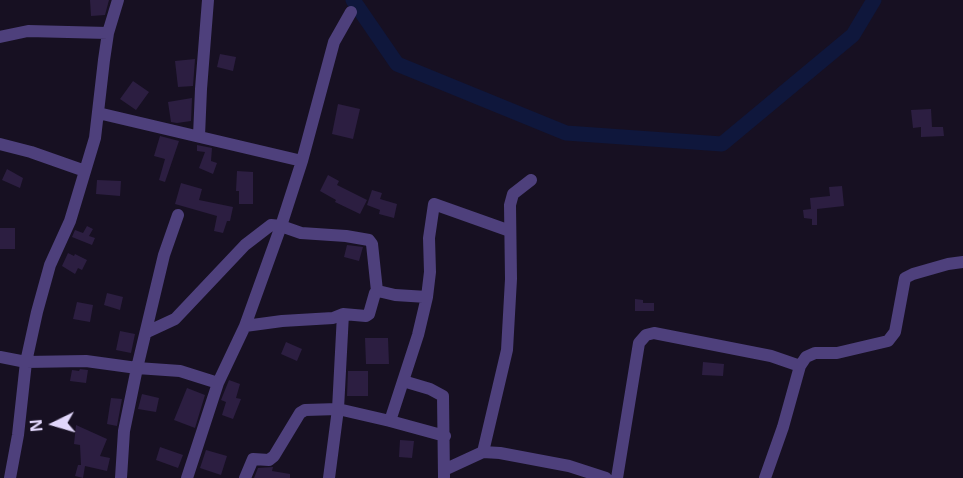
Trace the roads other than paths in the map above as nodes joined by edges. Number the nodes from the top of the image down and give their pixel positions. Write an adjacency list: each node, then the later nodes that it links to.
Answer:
1 (117, 0): 4 (street)
2 (208, 0): 7 (street)
3 (351, 12): 9 (street)
4 (108, 33): 5 (street); 6 (street)
5 (0, 37)
6 (98, 113): 7 (street); 10 (street)
7 (200, 136): 9 (street)
8 (0, 144): 10 (street)
9 (302, 161): 13 (street)
10 (85, 171): 22 (street)
11 (531, 180): 14 (street)
12 (178, 214): 20 (street)
13 (281, 226): 16 (street); 19 (street); 20 (street)
14 (510, 231): 17 (street); 30 (street)
15 (963, 262): 23 (street)
16 (377, 291): 17 (street); 18 (street)
17 (427, 297): 25 (street)
18 (344, 314): 19 (street); 27 (street)
19 (245, 326): 26 (street)
20 (147, 332): 24 (street)
21 (0, 357): 22 (street)
22 (26, 362): 24 (street); 33 (street)
23 (800, 366): 39 (street); 40 (street)
24 (137, 368): 26 (street); 34 (street)
25 (403, 381): 28 (street); 29 (street)
26 (218, 383): 35 (street)
27 (338, 409): 28 (street); 36 (street); 37 (street)
28 (390, 421): 29 (street)
29 (444, 436): 31 (street)
30 (483, 452): 31 (street); 32 (street)
31 (444, 474)
32 (582, 474): 38 (street)
33 (10, 478)
34 (121, 478)
35 (187, 478)
36 (245, 478)
37 (329, 478)
38 (606, 478)
39 (617, 478)
40 (765, 478)

